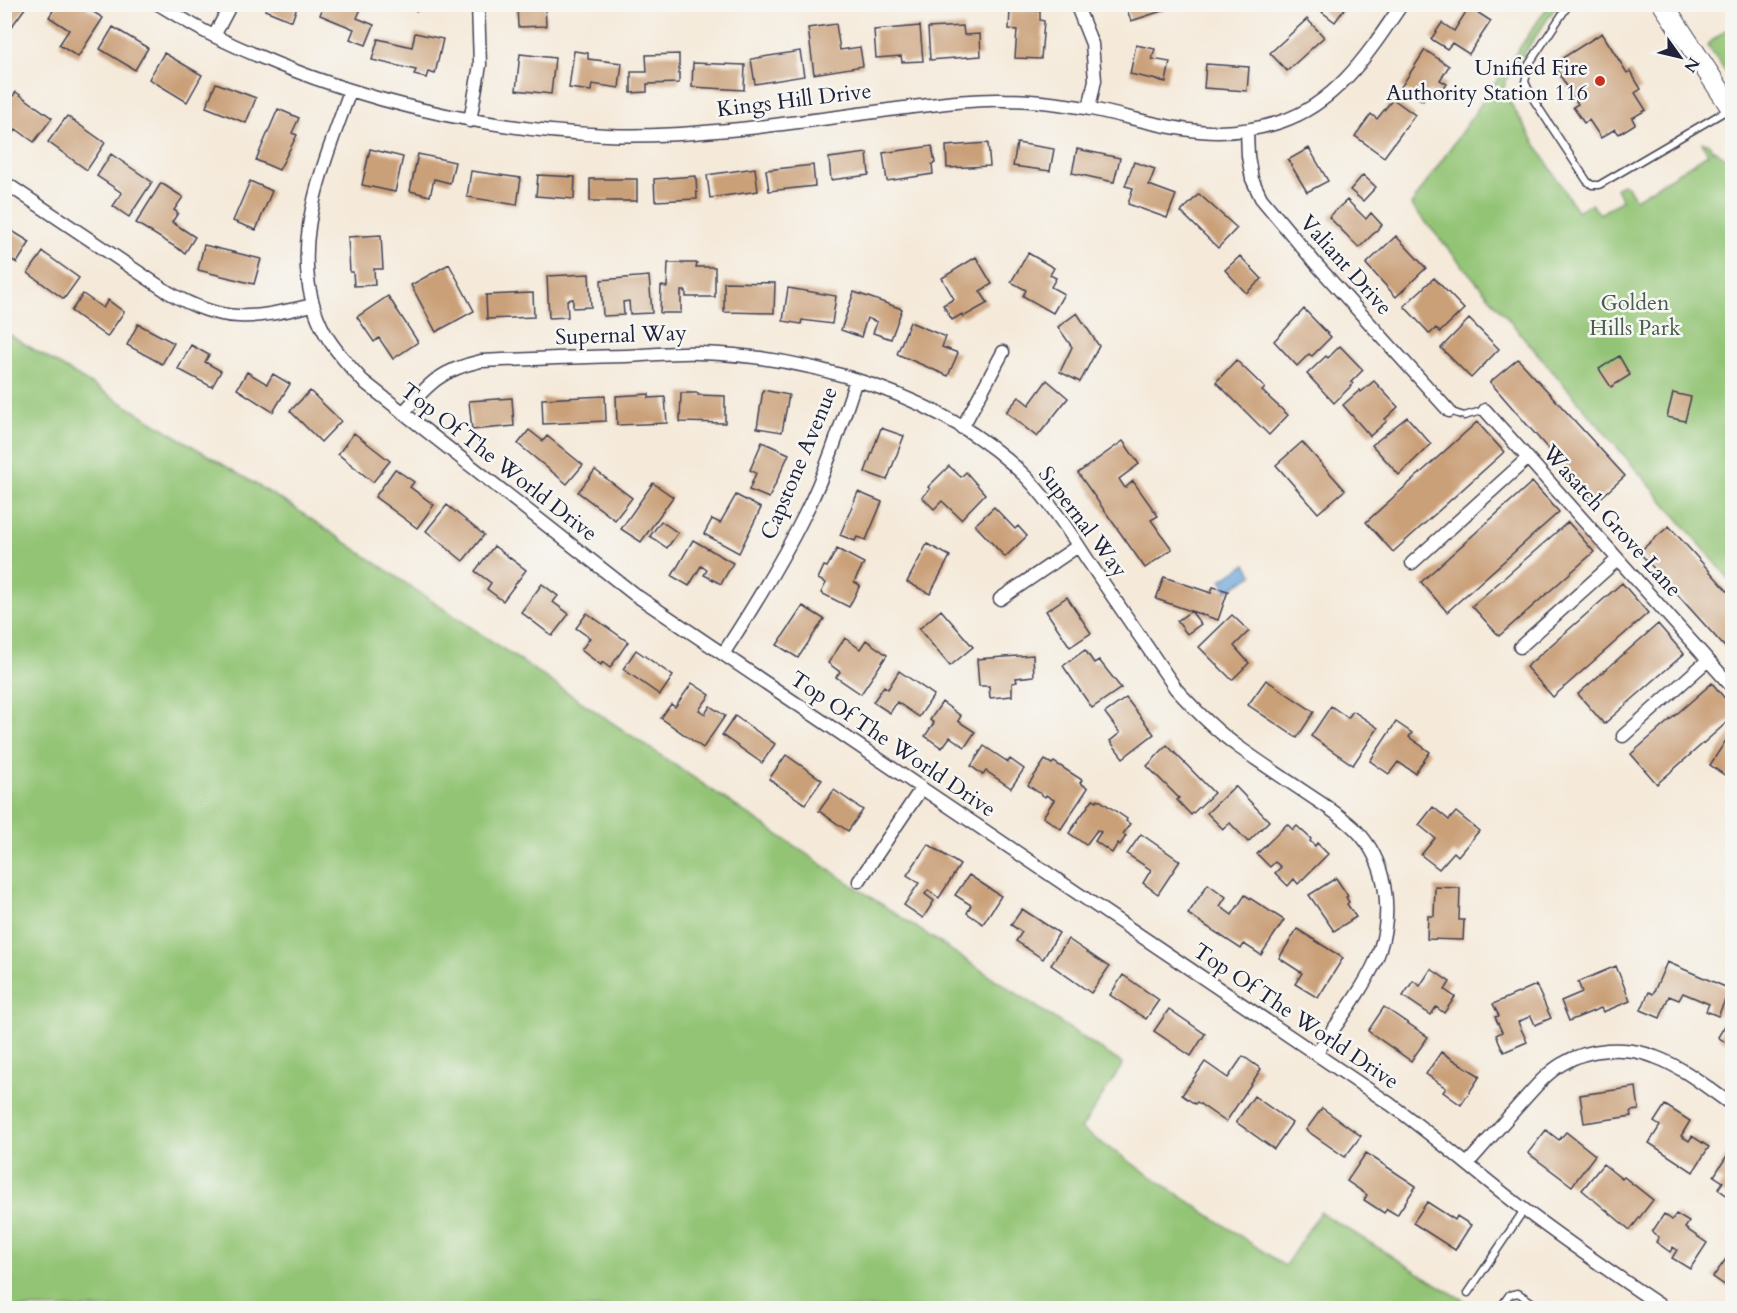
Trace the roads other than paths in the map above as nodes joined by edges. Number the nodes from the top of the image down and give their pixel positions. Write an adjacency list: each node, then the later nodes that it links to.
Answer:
1 (158, 4): 8 (street, Kings Hill Drive)
2 (231, 4): 8 (street)
3 (478, 4): 12 (street)
4 (1076, 4): 11 (street)
5 (1402, 4): 13 (street, Kings Hill Drive)
6 (1569, 4): 10 (lane)
7 (1663, 4): 10 (main road)
8 (214, 36): 9 (street, Kings Hill Drive)
9 (350, 91): 12 (street, Kings Hill Drive); 15 (street, Top Of The World Drive)
10 (1732, 108)
11 (1089, 109): 12 (street, Kings Hill Drive); 13 (street, Kings Hill Drive)
12 (470, 121)
13 (1247, 131): 19 (street, Valiant Drive)
14 (4, 182): 15 (street)
15 (313, 305): 20 (street, Top Of The World Drive)
16 (1003, 352): 21 (street)
17 (856, 380): 20 (street, Supernal Way); 21 (street, Supernal Way); 28 (street, Capstone Avenue)
18 (1485, 410): 19 (lane, Wasatch Grove Lane); 22 (street, Wasatch Grove Lane)
19 (1449, 411)
20 (403, 413): 28 (street, Top Of The World Drive)
21 (962, 428): 23 (street, Supernal Way)
22 (1528, 458): 24 (street, Wasatch Grove Lane); 25 (street)
23 (1078, 546): 26 (street); 34 (street, Supernal Way)
24 (1618, 559): 27 (street); 29 (street, Wasatch Grove Lane)
25 (1412, 563)
26 (1000, 599)
27 (1520, 647)
28 (723, 654): 32 (street, Top Of The World Drive)
29 (1708, 660): 30 (street, Wasatch Grove Lane); 31 (street)
30 (1732, 687)
31 (1623, 736)
32 (921, 789): 33 (street); 34 (street, Top Of The World Drive)
33 (859, 881)
34 (1316, 1054): 36 (street, Top Of The World Drive)
35 (1732, 1105): 36 (street)
36 (1468, 1163): 37 (street, Top Of The World Drive)
37 (1524, 1210): 38 (lane); 41 (street, Top Of The World Drive)
38 (1468, 1293)
39 (1500, 1308): 40 (lane)
40 (1541, 1308)
41 (1664, 1308)

